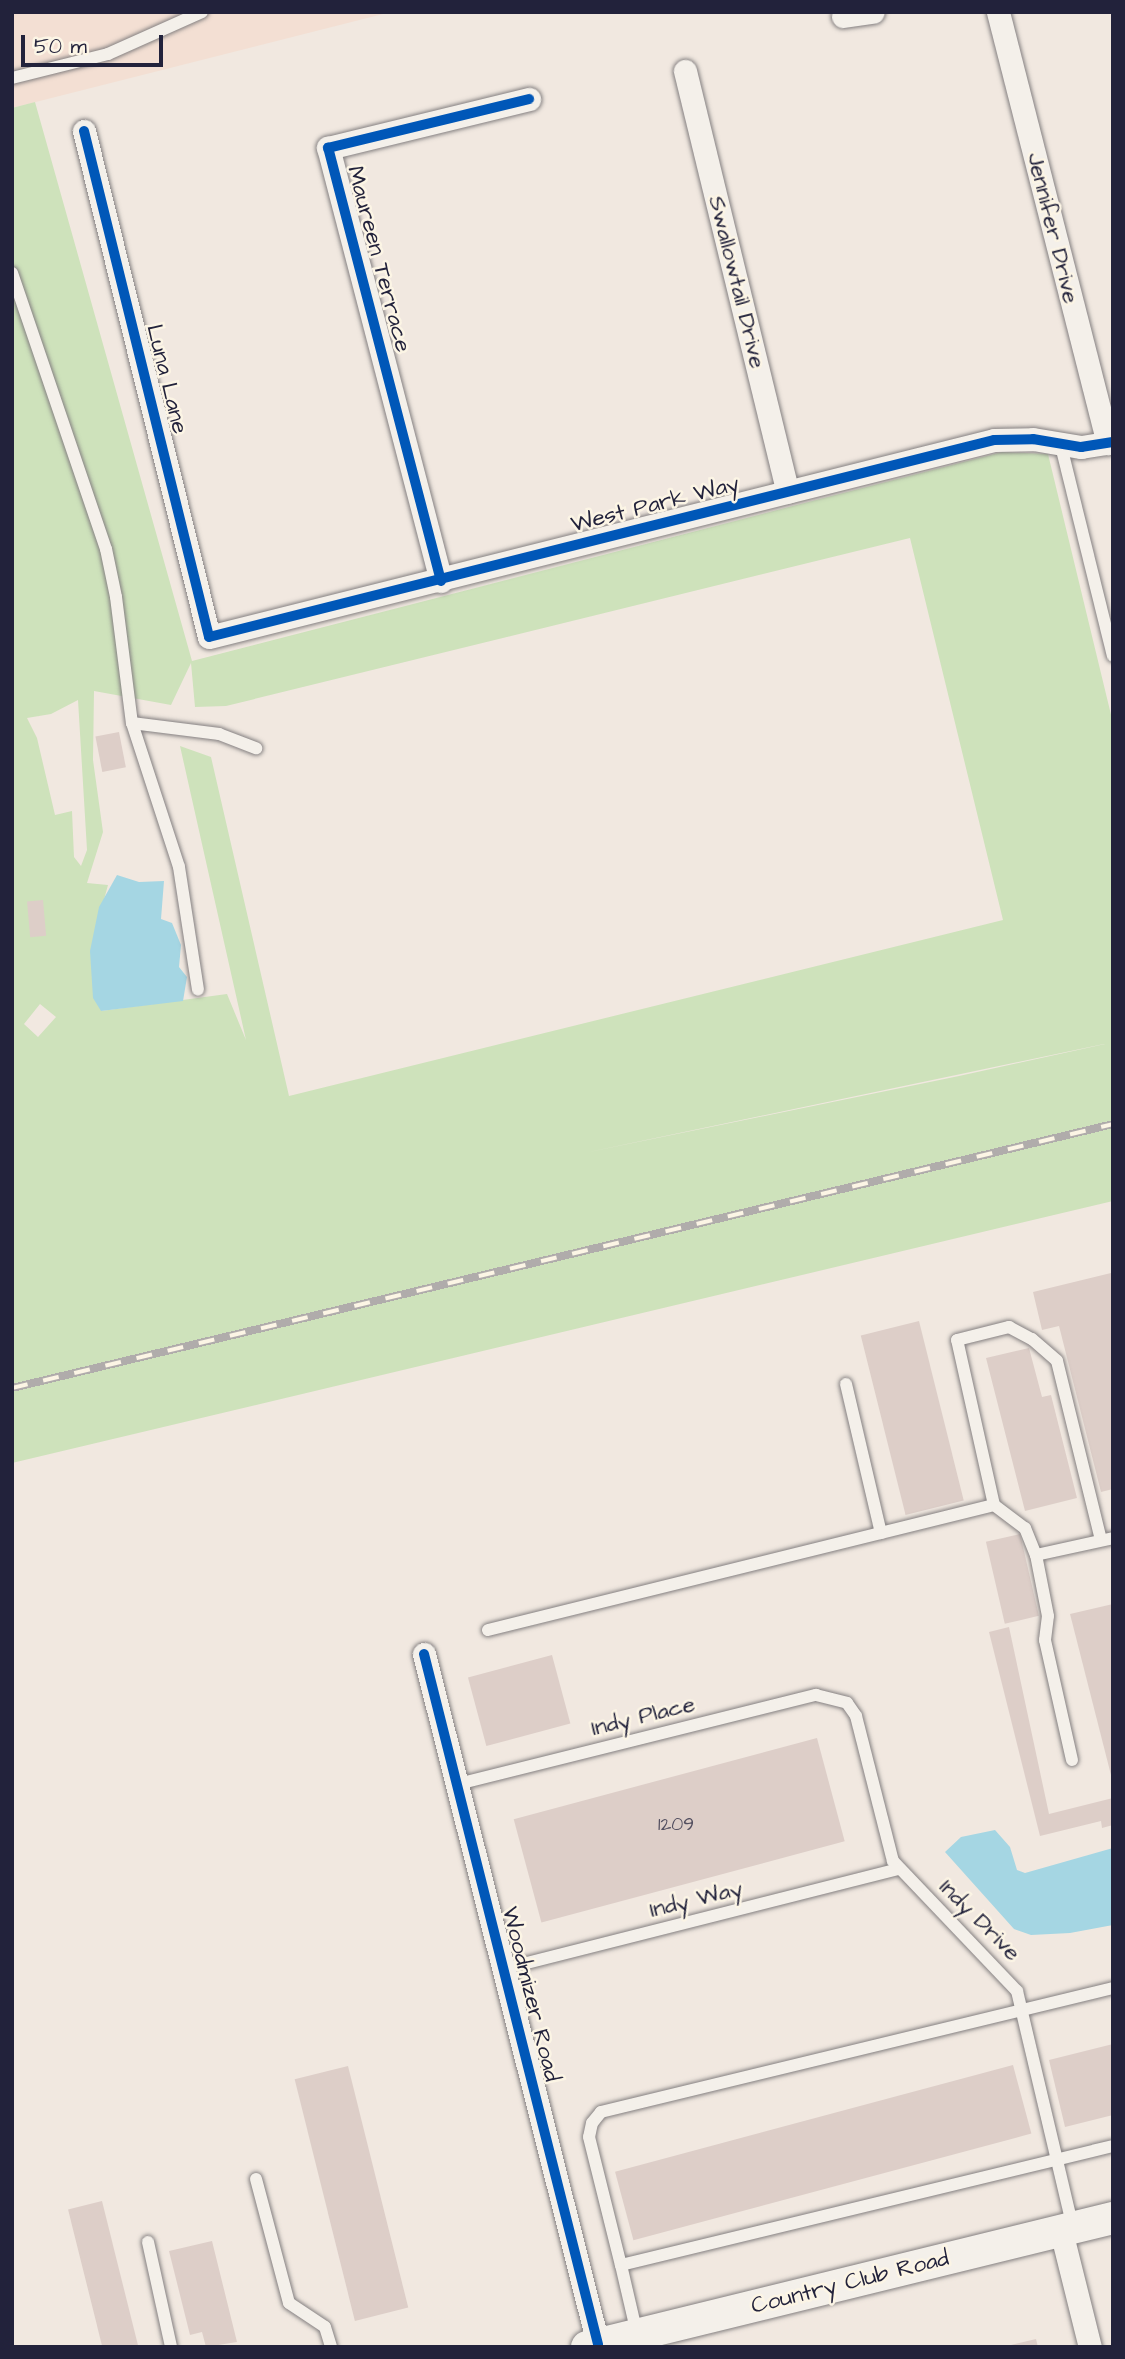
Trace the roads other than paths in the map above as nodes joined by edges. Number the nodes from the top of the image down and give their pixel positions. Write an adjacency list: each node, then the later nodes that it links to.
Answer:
1 (202, 12): 6 (lane)
2 (873, 12): 4 (street)
3 (998, 12): 10 (street, Jennifer Drive)
4 (843, 16)
5 (685, 71): 12 (street, Swallowtail Drive)
6 (12, 78)
7 (529, 99): 13 (street, Maureen Terrace)
8 (84, 131): 14 (street, Luna Lane)
9 (12, 274): 16 (lane)
10 (1110, 442): 11 (street, West Park Way)
11 (1061, 446): 12 (street, West Park Way); 15 (lane)
12 (788, 492): 13 (street, West Park Way)
13 (441, 581): 14 (street, West Park Way)
14 (209, 637)
15 (1113, 656)
16 (132, 723): 17 (lane); 18 (lane)
17 (256, 748)
18 (198, 990)
19 (846, 1384): 21 (lane)
20 (994, 1505): 21 (lane); 22 (lane); 23 (lane)
21 (881, 1533): 24 (lane)
22 (1107, 1539): 23 (lane)
23 (1036, 1555): 27 (lane)
24 (488, 1630)
25 (424, 1654): 28 (street, Woodmizer Road)
26 (839, 1698): 28 (lane, Indy Place); 29 (lane, Indy Drive)
27 (1073, 1760)
28 (458, 1784): 30 (street, Woodmizer Road)
29 (899, 1869): 30 (lane, Indy Way); 32 (lane, Indy Drive)
30 (503, 1969): 41 (street, Woodmizer Road)
31 (1113, 1988): 32 (lane)
32 (1023, 2009): 34 (lane, Indy Drive); 39 (lane)
33 (1113, 2146): 34 (lane)
34 (1057, 2159): 37 (lane, Indy Drive); 39 (lane)
35 (256, 2179): 43 (lane)
36 (1113, 2218): 37 (main road, Country Club Road)
37 (1067, 2230): 40 (main road, Country Club Road); 44 (street)
38 (148, 2242): 42 (lane)
39 (621, 2264): 40 (lane)
40 (636, 2334): 41 (main road, Country Club Road)
41 (592, 2345)
42 (171, 2347)
43 (331, 2347)
44 (1090, 2347)

